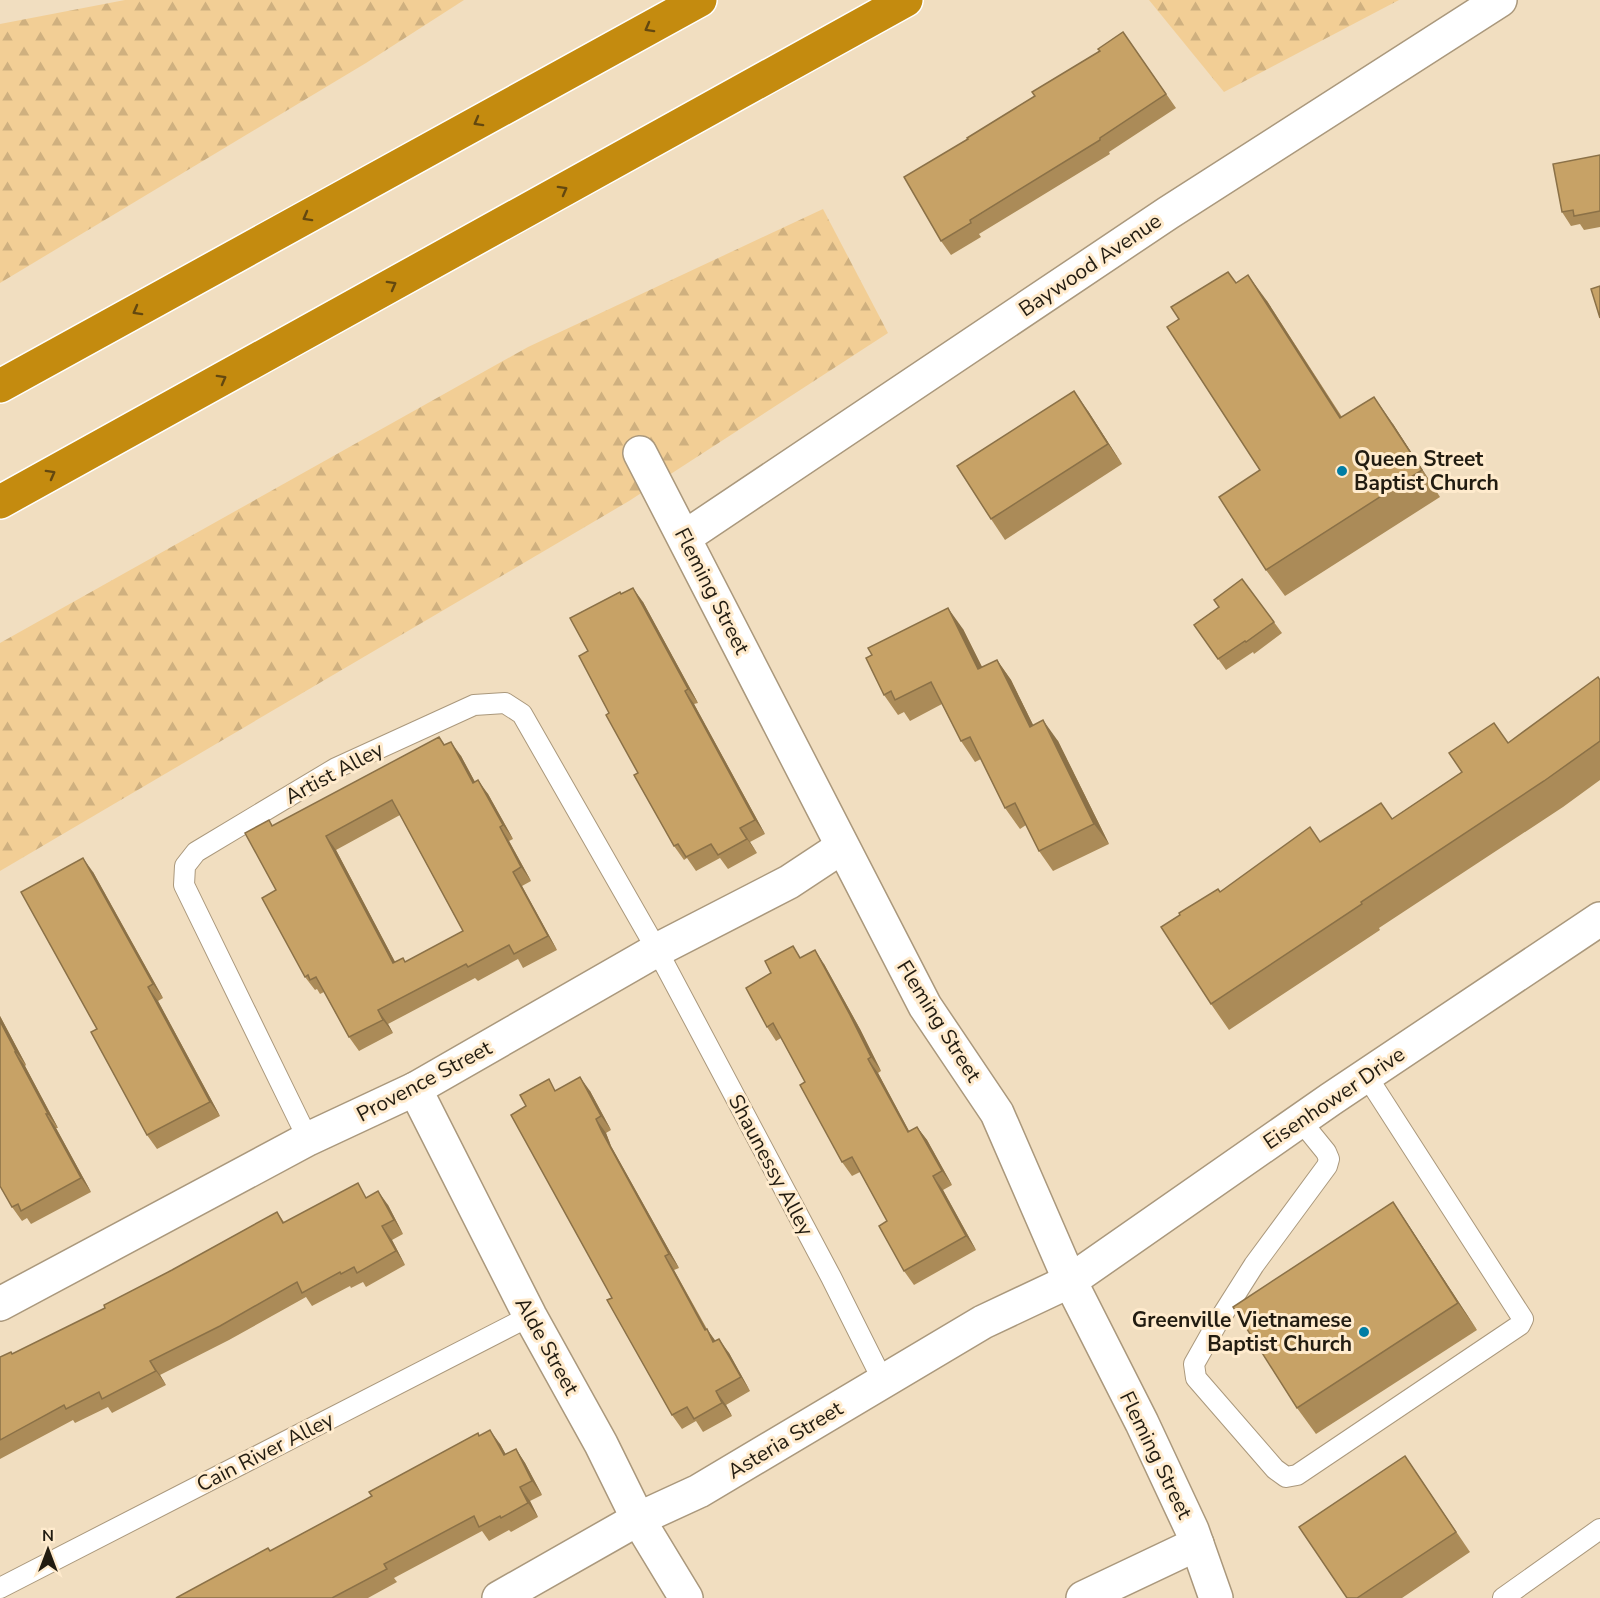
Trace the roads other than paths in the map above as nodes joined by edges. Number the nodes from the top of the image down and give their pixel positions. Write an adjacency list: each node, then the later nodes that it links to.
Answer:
1 (700, 0): 4 (highway, one-way to 4)
2 (906, 0): 6 (highway, one-way to 2)
3 (1500, 0): 7 (street, Baywood Avenue)
4 (0, 386)
5 (640, 453): 7 (street, Fleming Street)
6 (0, 502)
7 (685, 537): 8 (street, Fleming Street)
8 (842, 847): 10 (street, Provence Street); 15 (street, Fleming Street)
9 (1600, 920): 11 (street, Eisenhower Drive)
10 (657, 951): 12 (street, Provence Street); 14 (lane, Artist Alley); 18 (lane, Shaunessy Alley)
11 (1366, 1075): 13 (street, Eisenhower Drive); 13 (lane)
12 (415, 1089): 14 (street, Provence Street); 17 (street, Alde Street)
13 (1300, 1120): 15 (street, Eisenhower Drive)
14 (308, 1139): 16 (street, Provence Street)
15 (1070, 1281): 18 (street, Asteria Street); 21 (street, Fleming Street)
16 (0, 1304)
17 (530, 1316): 19 (street, Alde Street); 22 (lane, Cain River Alley)
18 (883, 1382): 19 (street, Asteria Street)
19 (638, 1519): 23 (street, Asteria Street); 24 (street, Alde Street)
20 (1600, 1529): 27 (lane)
21 (1197, 1544): 25 (street); 26 (street, Fleming Street)
22 (0, 1588)
23 (499, 1598)
24 (686, 1598)
25 (1083, 1598)
26 (1216, 1598)
27 (1503, 1598)

